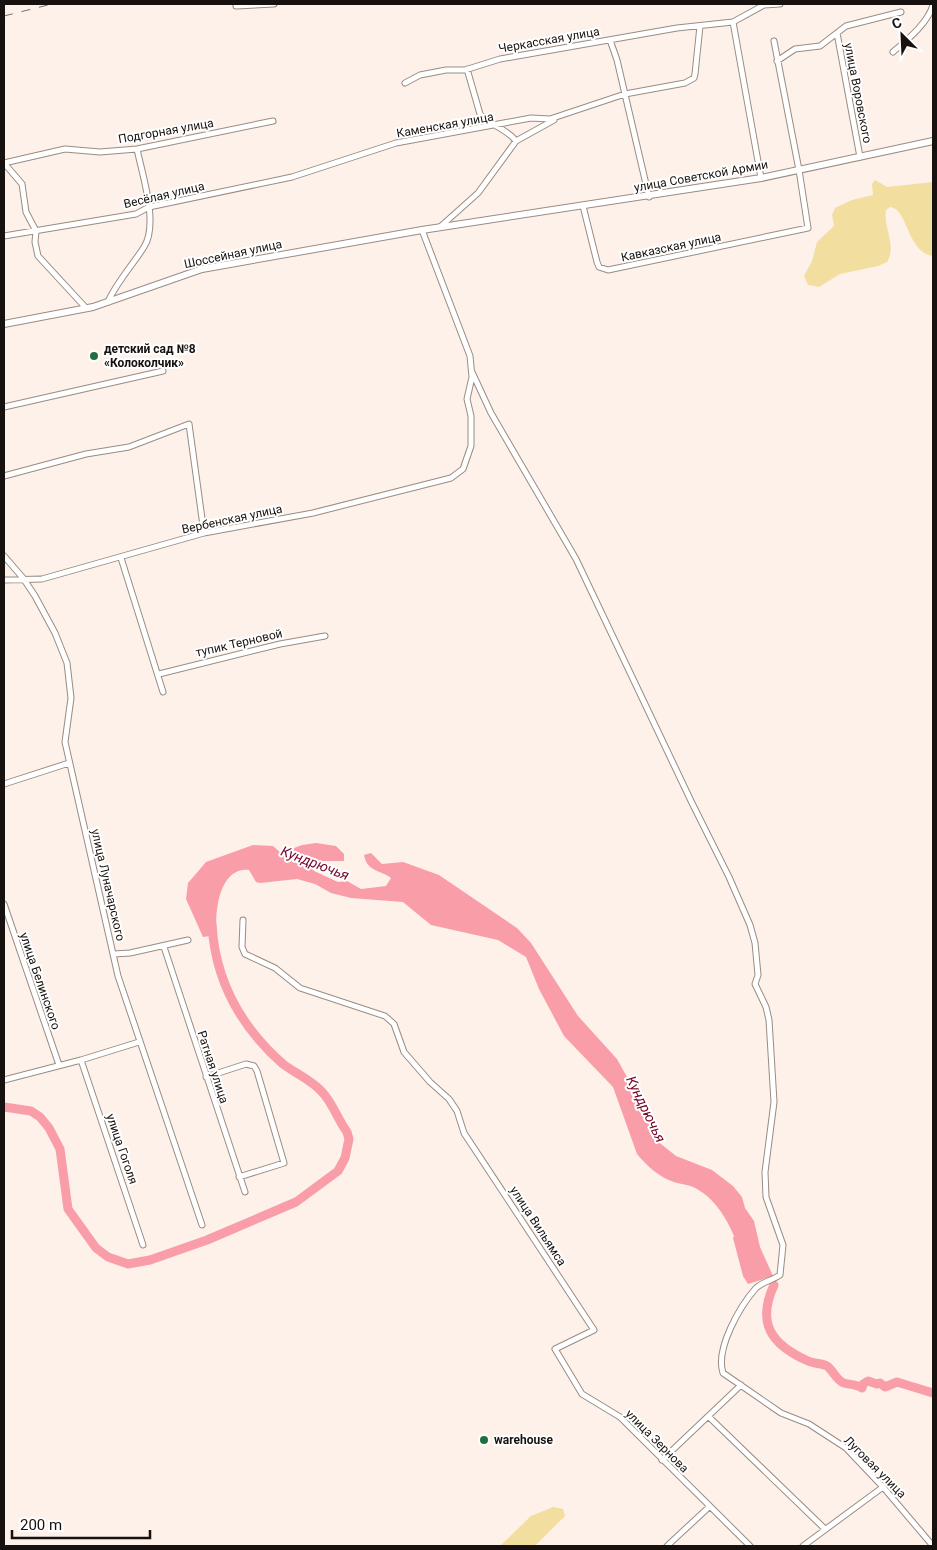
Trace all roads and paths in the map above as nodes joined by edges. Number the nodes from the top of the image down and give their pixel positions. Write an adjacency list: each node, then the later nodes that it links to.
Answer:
1 (274, 4): 5 (street)
2 (764, 4): 3 (street); 7 (street)
3 (780, 4)
4 (933, 5): 12 (street)
5 (236, 6)
6 (901, 12): 9 (street)
7 (732, 22): 8 (street, Черкасская улица); 26 (street)
8 (700, 26): 10 (street, Черкасская улица); 16 (street, Каменская улица)
9 (837, 33): 13 (street); 23 (street, улица Воровского)
10 (610, 40): 14 (street, Черкасская улица); 16 (street)
11 (774, 41): 13 (street)
12 (893, 52)
13 (777, 61): 25 (street)
14 (467, 69): 15 (street, Черкасская улица); 19 (street)
15 (405, 83)
16 (625, 94): 17 (street, Каменская улица); 28 (street)
17 (558, 117): 19 (street, Каменская улица); 20 (street)
18 (273, 121): 22 (street, Подгорная улица)
19 (495, 126): 20 (street); 27 (street, Каменская улица)
20 (516, 141): 32 (street)
21 (933, 143): 23 (main road, улица Советской Армии)
22 (137, 149): 24 (street, Подгорная улица); 30 (street)
23 (860, 157): 25 (main road, улица Советской Армии)
24 (4, 163): 34 (street)
25 (799, 170): 26 (main road, улица Советской Армии); 29 (street, Кавказская улица)
26 (761, 178): 28 (main road, улица Советской Армии)
27 (269, 182): 30 (street, Весёлая улица)
28 (649, 197): 29 (main road, улица Советской Армии)
29 (583, 206): 31 (main road, улица Советской Армии)
30 (149, 207): 34 (street, Весёлая улица); 36 (street)
31 (471, 222): 32 (main road, Шоссейная улица)
32 (440, 227): 33 (main road, Шоссейная улица)
33 (422, 230): 36 (main road, Шоссейная улица); 40 (street)
34 (36, 231): 35 (street, Весёлая улица); 37 (street)
35 (4, 236)
36 (108, 302): 37 (main road, Шоссейная улица)
37 (86, 308): 38 (main road, Шоссейная улица)
38 (4, 324)
39 (164, 372): 41 (street)
40 (472, 372): 43 (street, Вербенская улица); 70 (street, Луговая улица)
41 (4, 407)
42 (4, 476): 43 (street)
43 (204, 532): 45 (street, Вербенская улица)
44 (4, 556): 46 (street, улица Луначарского)
45 (121, 558): 46 (street, Вербенская улица); 49 (street)
46 (23, 578): 47 (street, Вербенская улица); 51 (street, улица Луначарского)
47 (4, 580)
48 (325, 636): 49 (street, тупик Терновой)
49 (159, 674): 50 (street)
50 (163, 692)
51 (69, 763): 52 (street); 59 (street, улица Луначарского)
52 (4, 784)
53 (4, 904): 55 (street, улица Белинского)
54 (243, 920): 69 (street, улица Вильямса)
55 (10, 925): 56 (street); 62 (street, улица Белинского)
56 (4, 927)
57 (188, 940): 58 (street)
58 (164, 947): 59 (street); 63 (street, Ратная улица)
59 (114, 954): 60 (street, улица Луначарского)
60 (139, 1042): 61 (street); 67 (street, улица Луначарского)
61 (81, 1060): 62 (street); 68 (street, улица Гоголя)
62 (58, 1065): 64 (street)
63 (206, 1077): 65 (street, Ратная улица); 65 (street)
64 (4, 1080)
65 (239, 1177): 66 (street, Ратная улица)
66 (245, 1192)
67 (202, 1226)
68 (143, 1245)
69 (555, 1349): 72 (street, улица Зернова)
70 (741, 1385): 71 (street); 73 (street, Луговая улица)
71 (709, 1417): 72 (street); 75 (street)
72 (662, 1460): 74 (street, улица Зернова)
73 (884, 1487): 75 (street); 79 (street, Луговая улица)
74 (709, 1507): 76 (street); 77 (street, улица Зернова)
75 (825, 1530): 78 (street)
76 (667, 1546)
77 (750, 1546)
78 (808, 1546)
79 (932, 1546)

